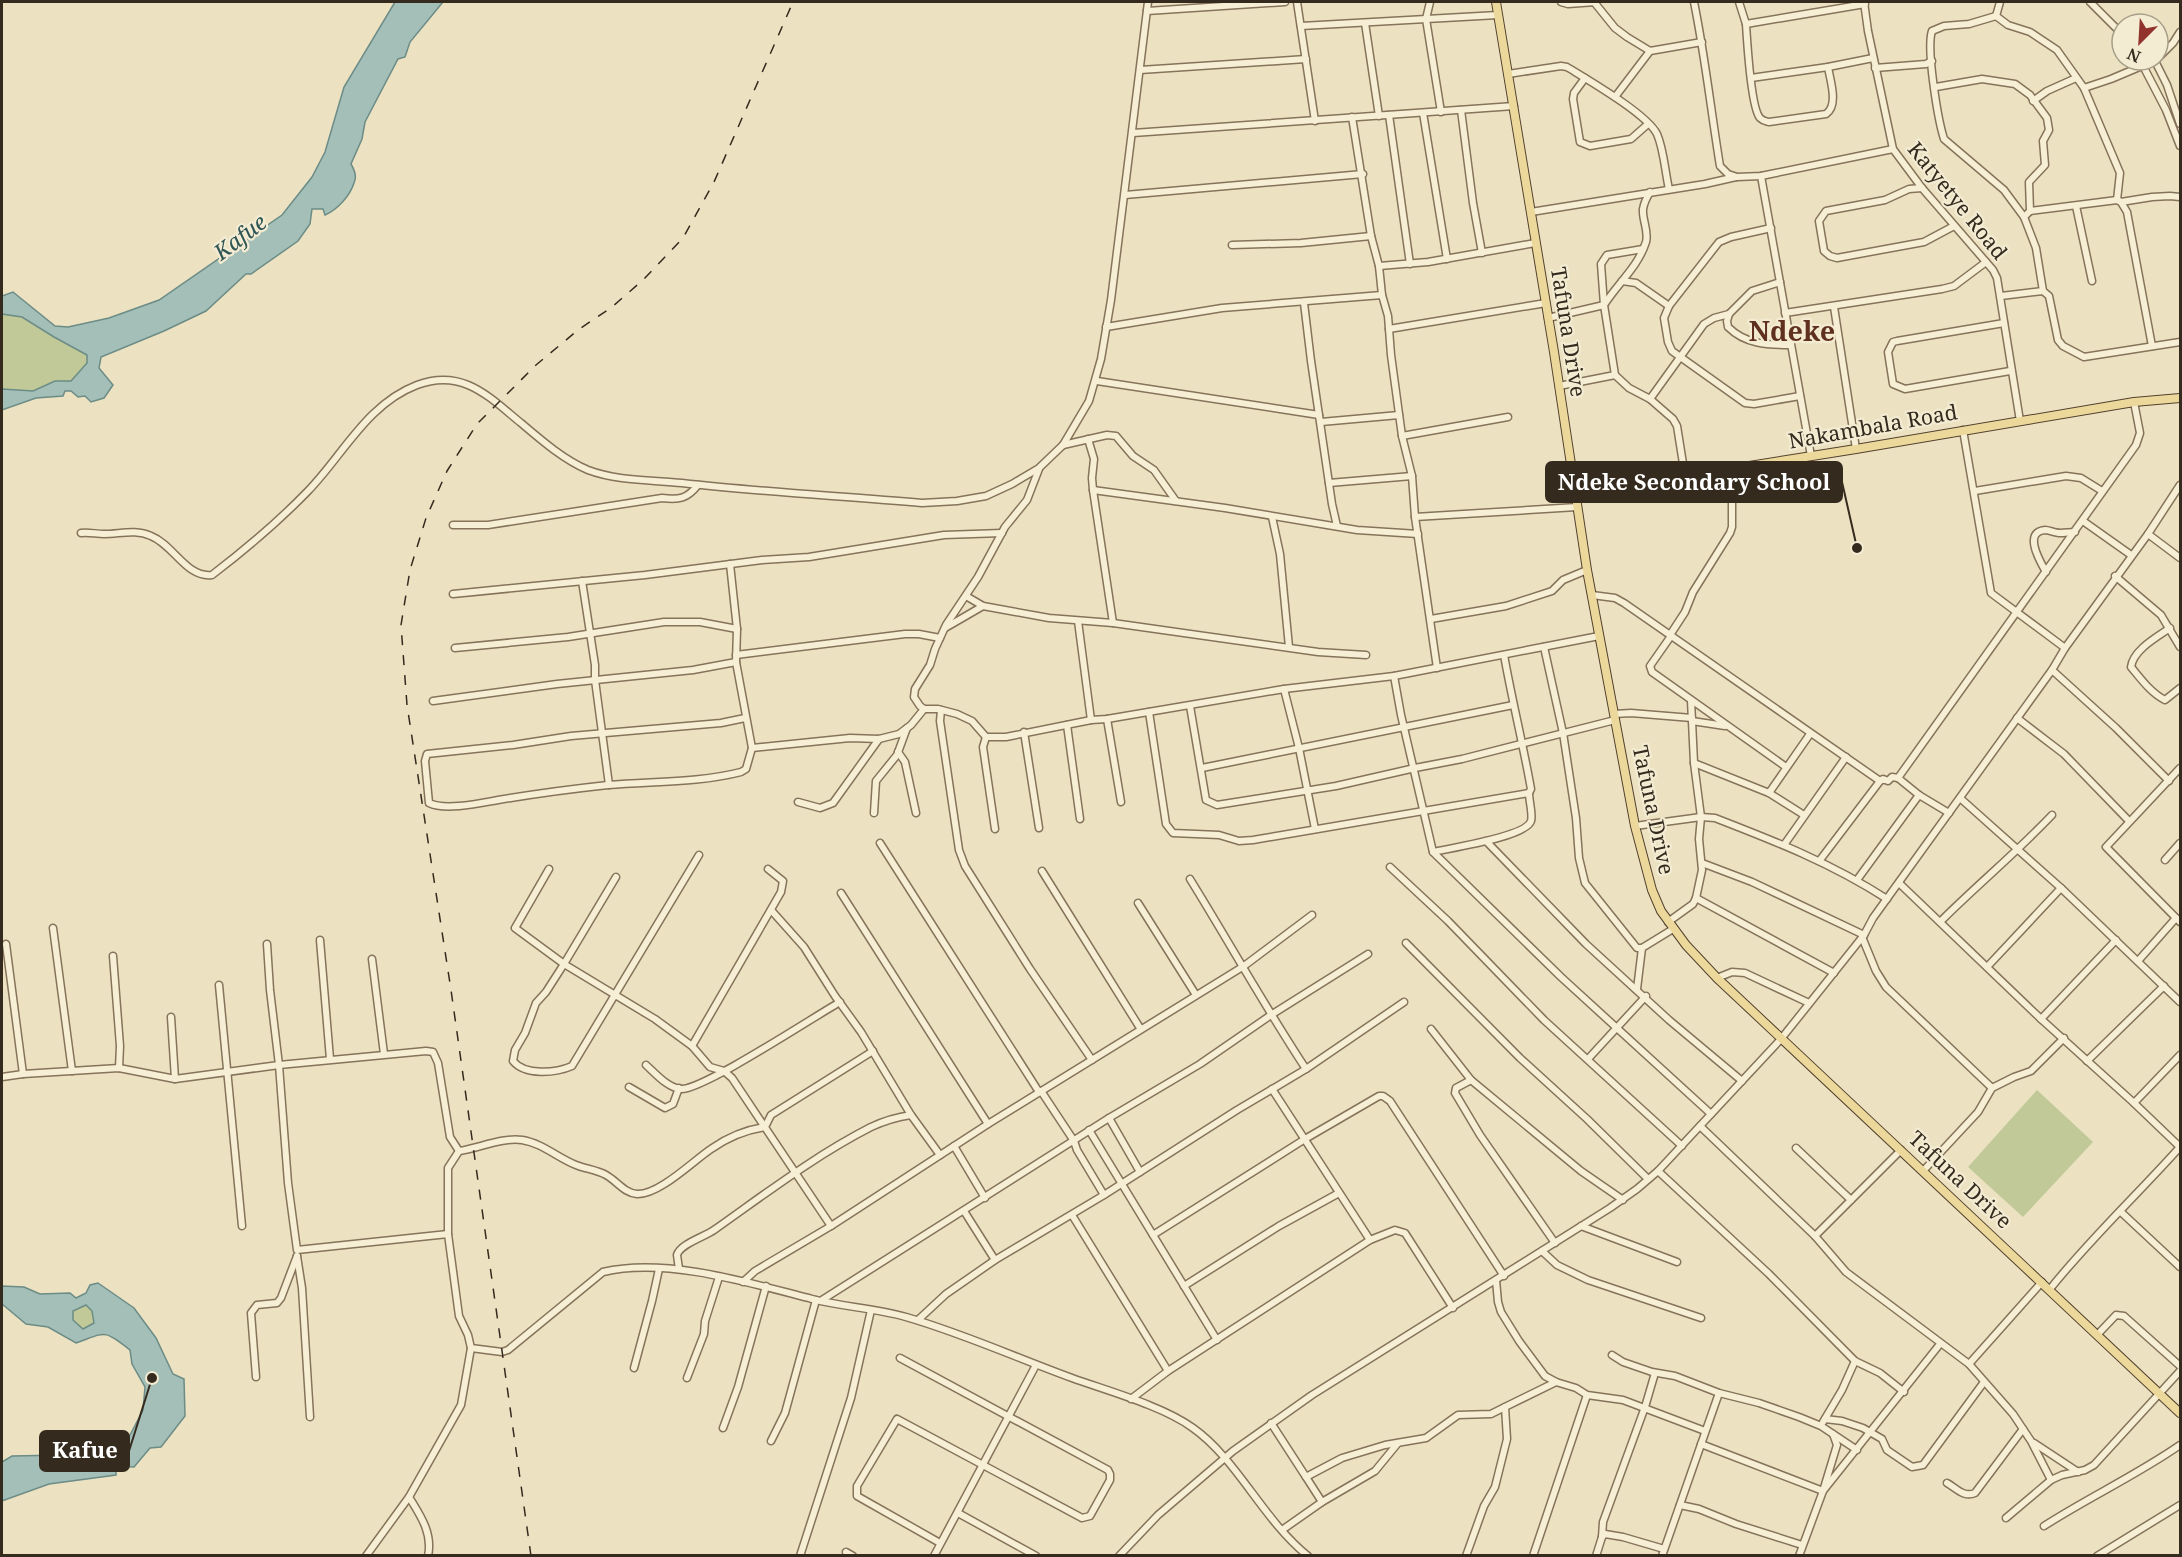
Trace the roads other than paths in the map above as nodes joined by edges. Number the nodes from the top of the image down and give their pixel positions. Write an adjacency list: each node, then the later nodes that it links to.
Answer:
1 (1148, 2): 13 (street)
2 (1285, 2): 13 (street)
3 (1297, 2): 20 (street)
4 (1430, 2): 16 (street)
5 (1496, 2): 14 (main road, Tafuna Drive)
6 (1561, 2): 7 (street)
7 (1596, 2): 24 (street)
8 (1694, 2): 22 (street)
9 (1739, 2): 19 (street)
10 (1865, 2): 19 (street); 25 (street, Katyetye Road)
11 (2000, 2): 15 (street)
12 (2090, 2): 17 (street)
13 (1147, 11): 30 (street)
14 (1498, 15): 16 (street); 34 (main road, Tafuna Drive)
15 (1996, 16): 27 (street); 37 (street)
16 (1426, 19): 18 (street); 44 (street)
17 (2110, 22)
18 (1365, 23): 20 (street); 47 (street)
19 (1746, 24): 36 (street)
20 (1301, 26): 26 (street)
21 (2181, 32): 23 (street)
22 (1702, 42): 24 (street); 57 (street)
23 (2170, 46)
24 (1650, 51): 40 (street)
25 (1873, 58): 28 (street); 29 (street, Katyetye Road)
26 (1306, 59): 30 (street); 49 (street)
27 (1932, 62): 29 (street); 38 (street)
28 (1828, 67): 36 (street); 36 (street)
29 (1875, 68): 54 (street, Katyetye Road)
30 (1140, 70): 52 (street)
31 (2125, 72): 39 (street)
32 (2148, 72): 53 (street)
33 (2161, 72): 51 (street)
34 (1508, 74): 35 (street); 42 (main road, Tafuna Drive)
35 (1585, 78): 40 (street); 50 (street)
36 (1751, 78)
37 (2076, 78): 39 (street); 41 (street)
38 (1936, 87): 41 (street); 67 (street)
39 (2084, 88): 63 (street)
40 (1615, 97): 50 (street)
41 (2033, 101): 65 (street)
42 (1514, 106): 43 (street); 66 (main road, Tafuna Drive)
43 (1461, 110): 44 (street); 74 (street)
44 (1441, 112): 45 (street)
45 (1423, 113): 46 (street); 75 (street)
46 (1389, 115): 47 (street); 77 (street)
47 (1379, 116): 48 (street)
48 (1352, 117): 49 (street); 55 (street)
49 (1315, 121): 52 (street)
50 (1648, 124): 59 (street)
51 (2181, 124)
52 (1133, 133): 61 (street)
53 (2181, 146)
54 (1893, 149): 56 (street); 58 (street, Katyetye Road)
55 (1363, 174): 61 (street); 70 (street)
56 (1761, 176): 57 (street); 69 (street)
57 (1737, 177): 59 (street)
58 (1922, 188): 68 (street, Katyetye Road); 68 (street)
59 (1669, 189): 60 (street)
60 (1650, 192): 66 (street); 73 (street)
61 (1125, 195): 96 (street)
62 (2181, 197): 63 (street)
63 (2119, 201): 64 (street); 100 (street)
64 (2076, 206): 65 (street); 81 (street)
65 (2030, 211): 67 (street)
66 (1531, 212): 71 (main road, Tafuna Drive)
67 (2024, 217): 84 (street)
68 (1954, 226): 76 (street, Katyetye Road)
69 (1771, 228): 82 (street); 90 (street)
70 (1371, 236): 72 (street); 78 (street)
71 (1535, 243): 74 (street); 88 (main road, Tafuna Drive)
72 (1232, 245)
73 (1643, 249): 79 (street); 89 (street)
74 (1482, 253): 75 (street)
75 (1447, 259): 77 (street)
76 (1986, 262): 86 (street, Katyetye Road); 91 (street)
77 (1410, 264): 78 (street)
78 (1379, 266): 85 (street)
79 (1631, 270): 80 (street); 83 (street)
80 (1622, 281): 83 (street); 89 (street)
81 (2092, 281)
82 (1780, 282): 92 (street); 93 (street)
83 (1636, 284): 90 (street)
84 (2043, 291): 86 (street); 100 (street)
85 (1382, 295): 87 (street); 97 (street)
86 (2001, 296): 95 (street, Katyetye Road)
87 (1304, 303): 96 (street); 110 (street)
88 (1546, 303): 94 (main road, Tafuna Drive); 97 (street)
89 (1604, 304): 94 (street); 103 (street)
90 (1669, 306): 101 (street)
91 (1834, 307): 92 (street); 119 (street)
92 (1785, 313): 99 (street)
93 (1729, 315): 99 (street); 101 (street)
94 (1548, 318): 105 (main road, Tafuna Drive)
95 (2004, 323): 102 (street, Katyetye Road); 102 (street)
96 (1106, 327): 104 (street)
97 (1389, 329): 111 (street)
98 (2181, 342): 100 (street)
99 (1790, 345): 106 (street)
100 (2152, 346)
101 (1679, 357): 106 (street); 108 (street)
102 (2010, 370): 113 (street, Katyetye Road)
103 (1615, 375): 105 (street); 108 (street)
104 (1096, 381): 110 (street); 118 (street)
105 (1559, 386): 123 (main road, Tafuna Drive)
106 (1800, 396): 120 (street)
107 (2181, 398): 109 (main road, Nakambala Road)
108 (1650, 399): 125 (street)
109 (2134, 402): 113 (main road, Nakambala Road); 130 (street)
110 (1319, 415): 114 (street)
111 (1399, 415): 114 (street); 116 (street)
112 (1508, 417): 116 (street)
113 (2020, 421): 115 (main road, Nakambala Road)
114 (1321, 422): 126 (street)
115 (1963, 430): 119 (main road, Nakambala Road); 131 (street)
116 (1402, 436): 124 (street)
117 (1088, 439): 118 (street); 129 (street); 132 (street)
118 (1063, 445): 121 (street)
119 (1856, 449): 120 (main road, Nakambala Road)
120 (1811, 456): 122 (main road, Nakambala Road)
121 (1039, 468): 127 (street); 141 (street)
122 (1732, 470): 125 (main road, Nakambala Road); 163 (street)
123 (1572, 471): 125 (main road, Nakambala Road); 133 (main road, Tafuna Drive)
124 (1412, 476): 126 (street); 135 (street)
125 (1686, 476)
126 (1329, 483): 138 (street)
127 (698, 485): 137 (street); 140 (street)
128 (2181, 485): 143 (street)
129 (1093, 490): 132 (street); 158 (street)
130 (2102, 490): 131 (street); 136 (street)
131 (1975, 491): 155 (street)
132 (1176, 501): 134 (street)
133 (1577, 507): 135 (street); 147 (main road, Tafuna Drive)
134 (1272, 517): 138 (street); 167 (street)
135 (1415, 517): 142 (street)
136 (2083, 521): 139 (street); 144 (street)
137 (453, 525)
138 (1337, 526): 142 (street)
139 (2075, 532): 148 (street); 148 (street)
140 (81, 533)
141 (1002, 533): 146 (street); 153 (street)
142 (1418, 534): 156 (street)
143 (2148, 534): 144 (street); 145 (street)
144 (2131, 555): 149 (street)
145 (2181, 558)
146 (730, 564): 150 (street); 161 (street)
147 (1587, 570): 152 (main road, Tafuna Drive); 156 (street)
148 (2046, 572): 155 (street)
149 (2115, 576): 160 (street); 170 (street)
150 (582, 581): 151 (street); 162 (street)
151 (453, 594)
152 (1592, 595): 163 (street); 164 (main road, Tafuna Drive)
153 (966, 596): 154 (street); 159 (street)
154 (983, 606): 157 (street); 159 (street)
155 (2016, 611): 170 (street); 213 (street)
156 (1431, 619): 174 (street)
157 (1078, 621): 158 (street); 191 (street)
158 (1113, 623): 167 (street)
159 (945, 628): 165 (street)
160 (2170, 628): 168 (street); 178 (street)
161 (737, 629): 162 (street); 173 (street)
162 (590, 634): 169 (street); 177 (street)
163 (1671, 635): 180 (street); 200 (street)
164 (1599, 636): 166 (street); 187 (main road, Tafuna Drive)
165 (940, 638): 173 (street); 184 (street)
166 (1544, 646): 172 (street); 199 (street)
167 (1289, 647): 171 (street)
168 (2181, 647)
169 (455, 648)
170 (2065, 648): 175 (street)
171 (1365, 655)
172 (1504, 655): 174 (street); 182 (street)
173 (736, 658): 177 (street); 188 (street)
174 (1437, 668): 176 (street)
175 (2052, 670): 189 (street); 215 (street)
176 (1394, 676): 179 (street); 195 (street)
177 (595, 680): 181 (street); 198 (street)
178 (2181, 688)
179 (1284, 689): 183 (street); 205 (street)
180 (1691, 700): 192 (street); 194 (street)
181 (433, 701)
182 (1513, 705): 195 (street); 203 (street)
183 (1190, 706): 186 (street); 210 (street)
184 (924, 709): 185 (street); 196 (street)
185 (941, 710): 201 (street); 306 (street)
186 (1149, 712): 190 (street); 236 (street)
187 (1615, 717): 192 (street); 199 (street); 233 (main road, Tafuna Drive)
188 (745, 718): 198 (street); 204 (street)
189 (2017, 718): 221 (street); 232 (street)
190 (1107, 719): 191 (street); 223 (street)
191 (1091, 720): 193 (street)
192 (1692, 720): 194 (street); 208 (street)
193 (1067, 725): 197 (street); 231 (street)
194 (1729, 726): 209 (street)
195 (1405, 727): 205 (street); 211 (street)
196 (908, 728): 202 (street); 206 (street)
197 (1024, 732): 201 (street); 234 (street)
198 (601, 733): 216 (street); 216 (street)
199 (1563, 733): 203 (street); 272 (street)
200 (1810, 734): 207 (street); 209 (street)
201 (986, 737): 235 (street)
202 (879, 739): 204 (street); 222 (street)
203 (1524, 744): 211 (street); 218 (street)
204 (752, 748): 216 (street)
205 (1299, 748): 210 (street); 217 (street)
206 (898, 752): 225 (street); 226 (street)
207 (1846, 757): 214 (street); 228 (street)
208 (1694, 763): 219 (street); 230 (street)
209 (1786, 767): 219 (street)
210 (1202, 768): 217 (street)
211 (1415, 768): 217 (street); 224 (street)
212 (2181, 768): 215 (street)
213 (1898, 778): 214 (street); 220 (street)
214 (1880, 781): 244 (street)
215 (2169, 781): 232 (street)
216 (609, 785)
217 (1308, 792): 236 (street)
218 (1529, 793): 224 (street); 237 (street)
219 (1769, 793): 228 (street)
220 (1919, 795): 227 (street); 253 (street)
221 (1960, 798): 227 (street); 241 (street)
222 (798, 802)
223 (1120, 802)
224 (1425, 812): 236 (street); 242 (street)
225 (874, 813)
226 (916, 813)
227 (1949, 813): 254 (street)
228 (1804, 815): 240 (street)
229 (2052, 815): 241 (street)
230 (1701, 817): 233 (street); 240 (street); 246 (street)
231 (1080, 819)
232 (2129, 821): 262 (street)
233 (1635, 826): 264 (main road, Tafuna Drive)
234 (1039, 828)
235 (995, 829)
236 (1315, 829)
237 (1485, 841): 242 (street); 284 (street)
238 (880, 843): 324 (street)
239 (2181, 843): 245 (street)
240 (1784, 845): 244 (street)
241 (2018, 850): 255 (street); 263 (street)
242 (1433, 852): 296 (street)
243 (699, 855): 285 (street)
244 (1820, 860): 253 (street)
245 (2165, 860)
246 (1702, 863): 257 (street); 266 (street)
247 (1390, 867): 305 (street)
248 (768, 868): 260 (street)
249 (549, 869): 277 (street)
250 (1042, 871): 295 (street)
251 (616, 877): 277 (street)
252 (1190, 879): 278 (street)
253 (1857, 880): 258 (street)
254 (1899, 883): 258 (street); 263 (street)
255 (2061, 888): 268 (street); 279 (street)
256 (841, 893): 331 (street)
257 (1696, 898): 264 (street); 280 (street)
258 (1887, 899): 266 (street)
259 (1138, 903): 286 (street)
260 (771, 909): 288 (street); 300 (street)
261 (1312, 915): 278 (street)
262 (2178, 920): 276 (street)
263 (1941, 921): 279 (street)
264 (1671, 926): 272 (street); 281 (main road, Tafuna Drive)
265 (53, 928): 312 (street)
266 (1863, 936): 280 (street); 322 (street)
267 (320, 940): 304 (street)
268 (2116, 940): 276 (street); 294 (street)
269 (1406, 943): 348 (street)
270 (6, 944): 315 (street)
271 (267, 944): 308 (street)
272 (1642, 948): 284 (street)
273 (1368, 954): 292 (street)
274 (113, 956): 310 (street)
275 (372, 959): 302 (street)
276 (2138, 961): 283 (street)
277 (564, 964): 285 (street); 285 (street)
278 (1244, 966): 286 (street); 292 (street)
279 (1987, 968): 294 (street)
280 (1834, 973): 291 (street)
281 (1717, 978): 291 (street); 298 (main road, Tafuna Drive)
282 (219, 985): 314 (street)
283 (2164, 986): 290 (street); 307 (street)
284 (1637, 989): 287 (street)
285 (615, 994): 300 (street)
286 (1196, 995): 295 (street)
287 (1646, 996): 296 (street); 319 (street)
288 (840, 1002): 301 (street); 313 (street)
289 (1404, 1002): 311 (street)
290 (2181, 1002)
291 (1809, 1003): 298 (street)
292 (1271, 1016): 311 (street); 330 (street)
293 (171, 1017): 317 (street)
294 (2041, 1019): 299 (street)
295 (1140, 1028): 306 (street)
296 (1617, 1028): 305 (street); 328 (street)
297 (1431, 1029): 318 (street)
298 (1781, 1038): 319 (street); 341 (main road, Tafuna Drive)
299 (2064, 1038): 307 (street); 322 (street)
300 (692, 1046): 313 (street)
301 (873, 1051): 327 (street); 329 (street)
302 (384, 1054): 304 (street); 342 (street)
303 (2181, 1055): 325 (street)
304 (330, 1059): 308 (street)
305 (1588, 1059): 338 (street)
306 (1092, 1060): 324 (street)
307 (2087, 1061): 325 (street)
308 (279, 1065): 314 (street); 367 (street)
309 (646, 1065): 321 (street)
310 (120, 1068): 312 (street); 317 (street)
311 (1306, 1069): 323 (street)
312 (72, 1071): 315 (street)
313 (724, 1071): 321 (street); 326 (street)
314 (228, 1072): 317 (street); 358 (street)
315 (23, 1074): 316 (street)
316 (2, 1077)
317 (175, 1079)
318 (1471, 1080): 353 (street); 365 (street)
319 (1742, 1081): 328 (street)
320 (629, 1087): 321 (street)
321 (679, 1088)
322 (1992, 1088): 345 (street)
323 (1272, 1089): 335 (street); 347 (street)
324 (1040, 1092): 331 (street); 336 (street)
325 (2134, 1103): 339 (street)
326 (757, 1114): 329 (street); 333 (street)
327 (910, 1114): 343 (street); 346 (street)
328 (1712, 1114): 332 (street)
329 (771, 1115): 333 (street)
330 (1109, 1118): 334 (street); 347 (street)
331 (988, 1124): 337 (street)
332 (1700, 1126): 338 (street); 363 (street)
333 (765, 1127): 342 (street); 346 (street)
334 (1089, 1131): 336 (street); 349 (street)
335 (1305, 1139): 350 (street); 362 (street); 373 (street)
336 (1074, 1141): 351 (street); 352 (street)
337 (954, 1146): 343 (street); 352 (street)
338 (1682, 1146): 344 (street)
339 (2181, 1147): 356 (street)
340 (1796, 1148): 354 (street)
341 (1900, 1150): 345 (main road, Tafuna Drive); 354 (street)
342 (459, 1151): 361 (street)
343 (940, 1155): 359 (street)
344 (1658, 1171): 348 (street); 392 (street)
345 (1923, 1171): 377 (main road, Tafuna Drive)
346 (796, 1172): 359 (street); 372 (street)
347 (1140, 1172): 349 (street)
348 (1648, 1179): 353 (street)
349 (1122, 1183): 351 (street); 362 (street)
350 (1339, 1193): 364 (street); 379 (street)
351 (1104, 1195): 357 (street)
352 (985, 1198): 355 (street)
353 (1623, 1200): 360 (street)
354 (1851, 1200): 363 (street)
355 (964, 1211): 368 (street); 381 (street)
356 (2121, 1212): 370 (street); 380 (street)
357 (1072, 1215): 368 (street); 397 (street)
358 (242, 1226)
359 (831, 1226): 376 (street)
360 (1581, 1226): 365 (street); 369 (street)
361 (448, 1234): 367 (street); 389 (street)
362 (1153, 1234): 379 (street)
363 (1815, 1236): 388 (street)
364 (1370, 1240): 382 (street); 387 (street)
365 (1555, 1243): 366 (street)
366 (1542, 1251): 373 (street); 384 (street)
367 (297, 1253): 400 (street); 413 (street)
368 (995, 1260): 385 (street)
369 (1677, 1262)
370 (2181, 1267)
371 (659, 1269): 372 (street); 389 (street); 396 (street)
372 (679, 1269): 374 (street)
373 (1504, 1276): 375 (street)
374 (719, 1277): 376 (street); 401 (street)
375 (1496, 1280): 382 (street); 402 (street)
376 (743, 1282): 378 (street)
377 (2042, 1282): 380 (main road, Tafuna Drive); 393 (street)
378 (766, 1286): 381 (street); 417 (street)
379 (1184, 1286): 387 (street)
380 (2050, 1289): 386 (main road, Tafuna Drive)
381 (819, 1300): 383 (street); 422 (street)
382 (1454, 1308): 415 (street)
383 (871, 1310): 385 (street); 451 (street)
384 (1701, 1317)
385 (918, 1320): 394 (street)
386 (2098, 1334): 395 (street); 406 (main road, Tafuna Drive)
387 (1217, 1340): 397 (street)
388 (1940, 1344): 393 (street); 404 (street)
389 (471, 1348): 435 (street)
390 (1612, 1355): 399 (street)
391 (900, 1358): 412 (street)
392 (1855, 1361): 404 (street); 414 (street)
393 (1968, 1364): 403 (street)
394 (1036, 1365): 408 (street); 412 (street)
395 (2181, 1366)
396 (633, 1368)
397 (1168, 1371): 408 (street)
398 (2181, 1371): 406 (street)
399 (1655, 1373): 405 (street); 410 (street)
400 (256, 1377)
401 (687, 1378)
402 (1556, 1382): 407 (street); 409 (street)
403 (1984, 1382): 418 (street); 420 (street)
404 (1904, 1392): 420 (street)
405 (1719, 1393): 416 (street); 419 (street)
406 (2161, 1393): 411 (main road, Tafuna Drive); 430 (street)
407 (1587, 1395): 410 (street); 457 (street)
408 (1131, 1399): 428 (street)
409 (1505, 1407): 424 (street); 448 (street)
410 (1645, 1407): 419 (street); 443 (street)
411 (2181, 1413)
412 (1009, 1415): 429 (street); 429 (street)
413 (310, 1417)
414 (1825, 1419): 416 (street); 420 (street)
415 (1271, 1423): 428 (street); 431 (street)
416 (1821, 1426): 421 (street)
417 (723, 1428)
418 (2023, 1429): 423 (street); 433 (street)
419 (1705, 1431): 425 (street)
420 (1869, 1431): 427 (street)
421 (1833, 1433): 427 (street); 434 (street)
422 (771, 1441)
423 (2031, 1441): 430 (street); 432 (street)
424 (1398, 1443): 431 (street); 436 (street)
425 (1701, 1444): 434 (street); 437 (street)
426 (2181, 1445): 441 (street)
427 (1857, 1450): 434 (street)
428 (1225, 1459): 442 (street); 455 (street)
429 (983, 1464): 439 (street); 444 (street)
430 (2078, 1472): 432 (street)
431 (1306, 1477): 436 (street)
432 (2051, 1480): 440 (street)
433 (1947, 1483)
434 (1823, 1491): 445 (street)
435 (409, 1497): 449 (street); 450 (street)
436 (1322, 1502): 442 (street)
437 (1680, 1505): 445 (street); 447 (street)
438 (2181, 1505): 460 (street)
439 (958, 1513): 444 (street); 454 (street)
440 (2006, 1518)
441 (2044, 1526)
442 (1282, 1530): 456 (street)
443 (1602, 1537): 447 (street); 458 (street)
444 (940, 1543): 453 (street)
445 (1802, 1545): 459 (street)
446 (846, 1552): 452 (street)
447 (1663, 1552)
448 (1467, 1555)
449 (366, 1556)
450 (428, 1556)
451 (800, 1556)
452 (853, 1556)
453 (934, 1556)
454 (1036, 1556)
455 (1119, 1556)
456 (1308, 1556)
457 (1533, 1556)
458 (1596, 1556)
459 (1799, 1556)
460 (2097, 1556)

